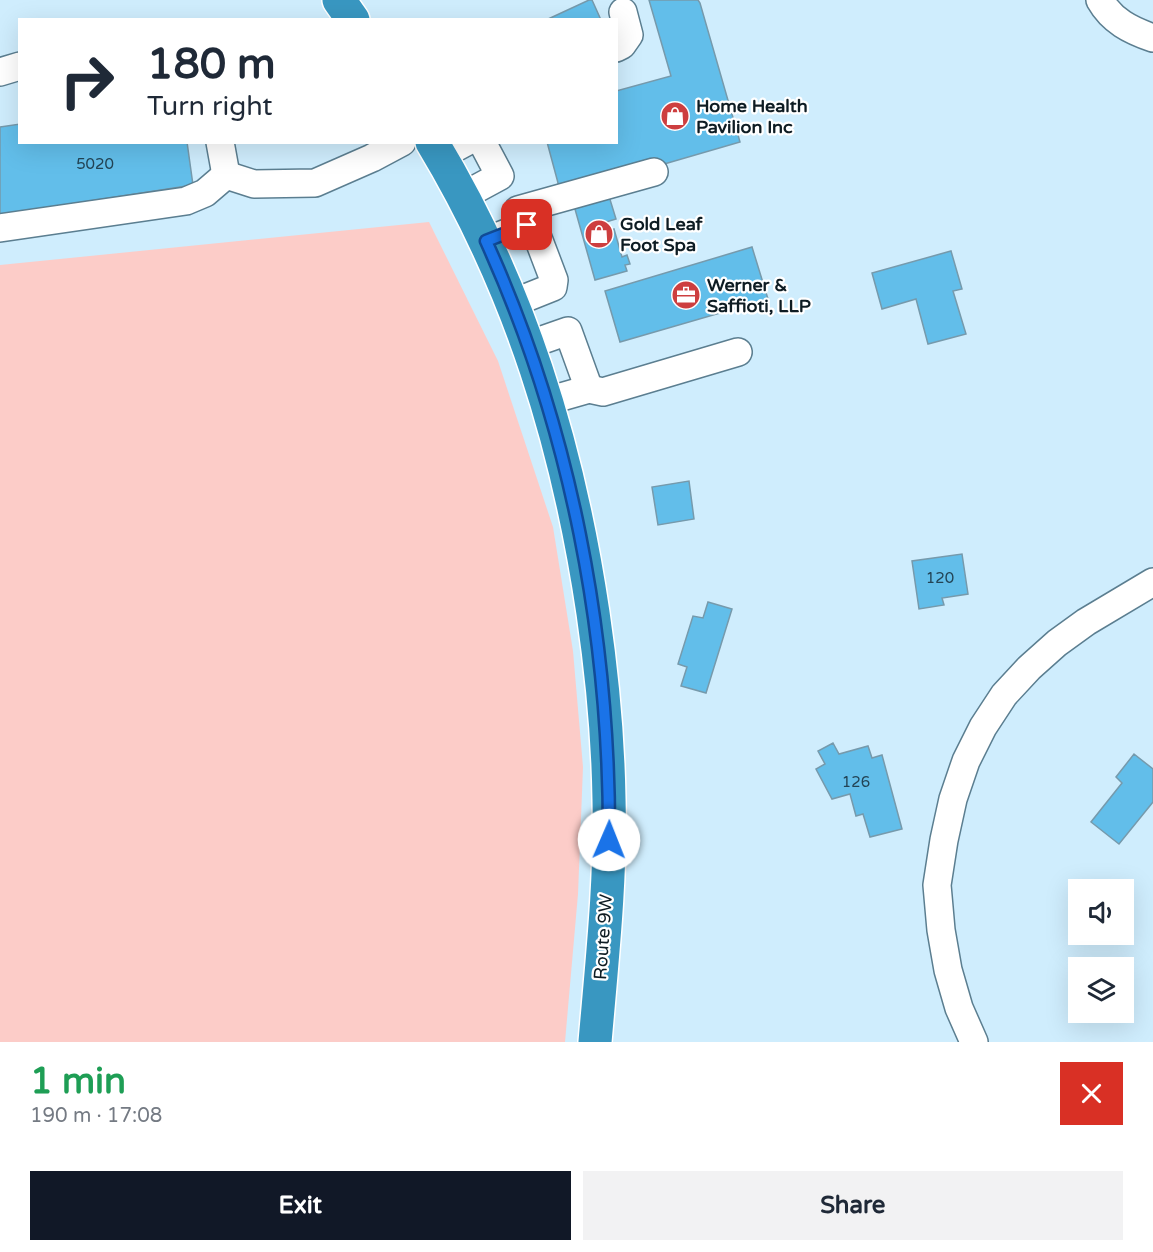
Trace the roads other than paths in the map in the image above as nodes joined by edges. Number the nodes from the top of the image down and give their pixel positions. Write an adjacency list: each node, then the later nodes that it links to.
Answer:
1 (339, 0): 4 (highway)
2 (1100, 0): 5 (street)
3 (623, 12): 6 (street)
4 (352, 18)
5 (1153, 38)
6 (618, 47)
7 (18, 67): 8 (street)
8 (0, 72)
9 (220, 144): 14 (street)
10 (398, 144): 14 (street)
11 (483, 144): 15 (street)
12 (446, 147): 16 (highway, Route 9W)
13 (654, 172): 17 (street)
14 (226, 175): 18 (street)
15 (500, 176): 16 (street); 17 (street)
16 (463, 196): 19 (highway, Route 9W)
17 (523, 218): 19 (street); 20 (street)
18 (0, 228)
19 (486, 241): 20 (highway, Route 9W)
20 (513, 303): 21 (highway, Route 9W)
21 (528, 345): 23 (street); 24 (highway, Route 9W)
22 (738, 352): 23 (street)
23 (589, 389): 24 (street)
24 (547, 401): 26 (highway, Route 9W)
25 (1153, 582): 27 (street)
26 (595, 1042)
27 (974, 1042)

